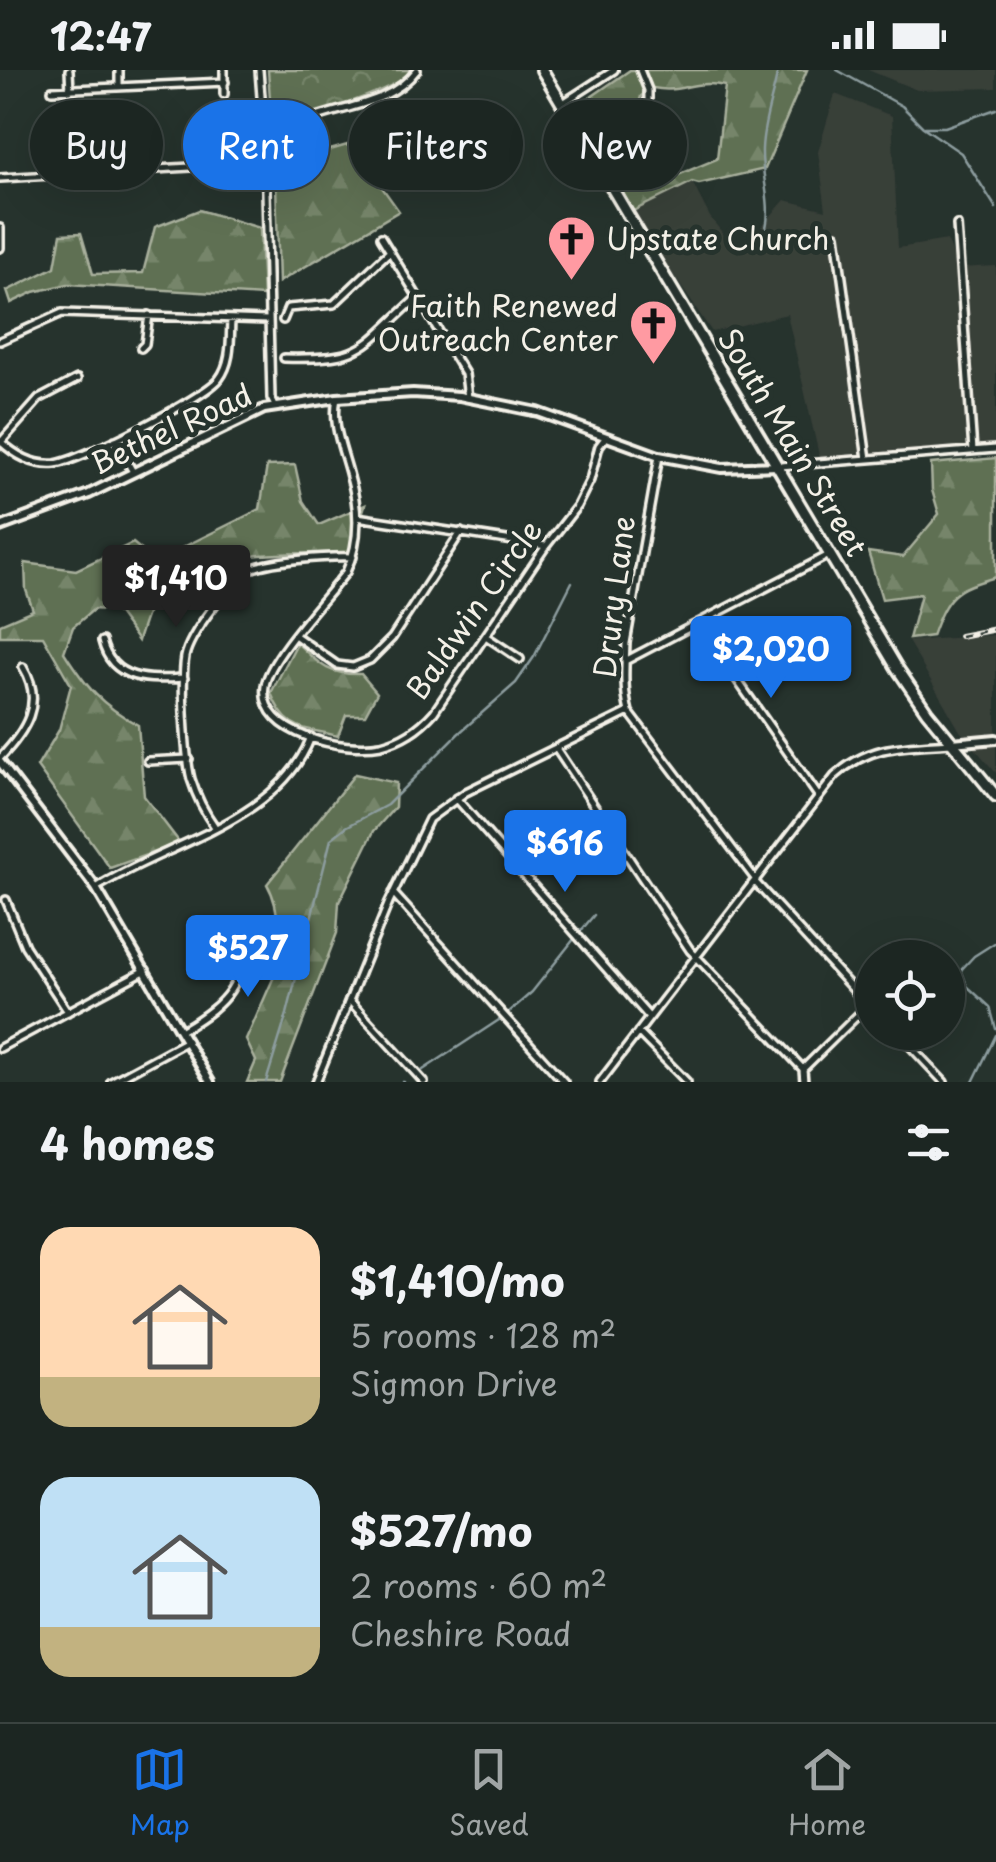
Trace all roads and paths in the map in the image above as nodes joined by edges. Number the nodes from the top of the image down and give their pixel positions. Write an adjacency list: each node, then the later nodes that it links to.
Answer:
1 (69, 70): 12 (street)
2 (118, 70): 10 (street)
3 (224, 70): 9 (street)
4 (259, 70): 14 (street)
5 (417, 70): 18 (street)
6 (542, 70): 15 (main road, South Main Street)
7 (614, 70): 16 (street)
8 (640, 70): 17 (street)
9 (225, 82): 10 (street); 13 (street)
10 (119, 87): 12 (street)
11 (52, 90): 12 (street)
12 (70, 90)
13 (224, 94)
14 (261, 100)
15 (560, 100)
16 (567, 100)
17 (648, 100)
18 (329, 114)
19 (183, 168): 20 (street)
20 (0, 178)
21 (266, 190): 32 (street)
22 (614, 190): 48 (main road, South Main Street)
23 (957, 225): 45 (street)
24 (0, 228): 27 (street)
25 (836, 235): 47 (street)
26 (381, 237): 28 (street)
27 (0, 248)
28 (390, 251): 29 (street); 33 (street)
29 (418, 296): 36 (street); 39 (street)
30 (149, 315): 31 (street); 34 (street); 35 (street)
31 (232, 319): 32 (street); 41 (street)
32 (268, 320): 40 (street)
33 (283, 320)
34 (0, 341)
35 (141, 348)
36 (284, 358)
37 (77, 379): 43 (street)
38 (337, 398): 39 (street, Bethel Road); 40 (street, Bethel Road); 50 (street, Baldwin Circle)
39 (468, 398): 42 (street, Bethel Road)
40 (275, 406): 49 (street, Bethel Road)
41 (114, 438): 43 (street); 49 (street)
42 (604, 438): 46 (street, Bethel Road); 53 (street, Baldwin Circle)
43 (0, 441)
44 (996, 449): 45 (street)
45 (972, 451): 47 (street)
46 (658, 456): 48 (street, Bethel Road); 61 (street, Drury Lane)
47 (867, 460): 48 (street)
48 (777, 466): 54 (main road, South Main Street)
49 (132, 472): 51 (street, Bethel Road)
50 (357, 517): 52 (street); 55 (street, Baldwin Circle)
51 (0, 527)
52 (460, 532): 53 (street); 57 (street)
53 (546, 546): 58 (street, Baldwin Circle)
54 (829, 555): 56 (street); 67 (main road, South Main Street)
55 (353, 557): 57 (street, Baldwin Circle); 63 (street)
56 (698, 624): 61 (street); 73 (street)
57 (296, 636): 65 (street, Baldwin Circle)
58 (487, 636): 60 (street); 65 (street, Baldwin Circle)
59 (102, 641): 63 (street)
60 (520, 659)
61 (625, 661): 64 (street, Drury Lane)
62 (23, 667): 70 (street)
63 (184, 678): 69 (street)
64 (628, 712): 68 (street); 76 (street, Drury Lane)
65 (311, 737): 75 (street)
66 (996, 740): 67 (street)
67 (951, 743): 72 (main road, South Main Street); 73 (street)
68 (557, 750): 74 (street); 81 (street)
69 (189, 759): 71 (street); 75 (street)
70 (0, 760): 77 (street)
71 (148, 761)
72 (996, 796)
73 (818, 797): 76 (street)
74 (456, 798): 78 (street); 86 (street)
75 (215, 827): 77 (street)
76 (755, 881): 81 (street); 83 (street, Drury Lane)
77 (96, 888): 82 (street)
78 (394, 892): 84 (street); 98 (street)
79 (6, 900): 85 (street)
80 (252, 926): 88 (street)
81 (696, 957): 86 (street); 93 (street)
82 (146, 970): 85 (street); 88 (street)
83 (855, 991)
84 (349, 1000): 96 (street); 97 (street)
85 (68, 1012): 91 (street)
86 (649, 1017): 89 (street)
87 (855, 1022): 93 (street)
88 (182, 1030): 90 (street)
89 (638, 1032): 99 (street); 100 (street)
90 (188, 1040): 94 (street); 95 (street)
91 (0, 1048)
92 (914, 1050): 102 (street)
93 (803, 1069): 101 (street)
94 (111, 1082)
95 (210, 1082)
96 (316, 1082)
97 (424, 1082)
98 (564, 1082)
99 (600, 1082)
100 (688, 1082)
101 (804, 1082)
102 (944, 1082)

